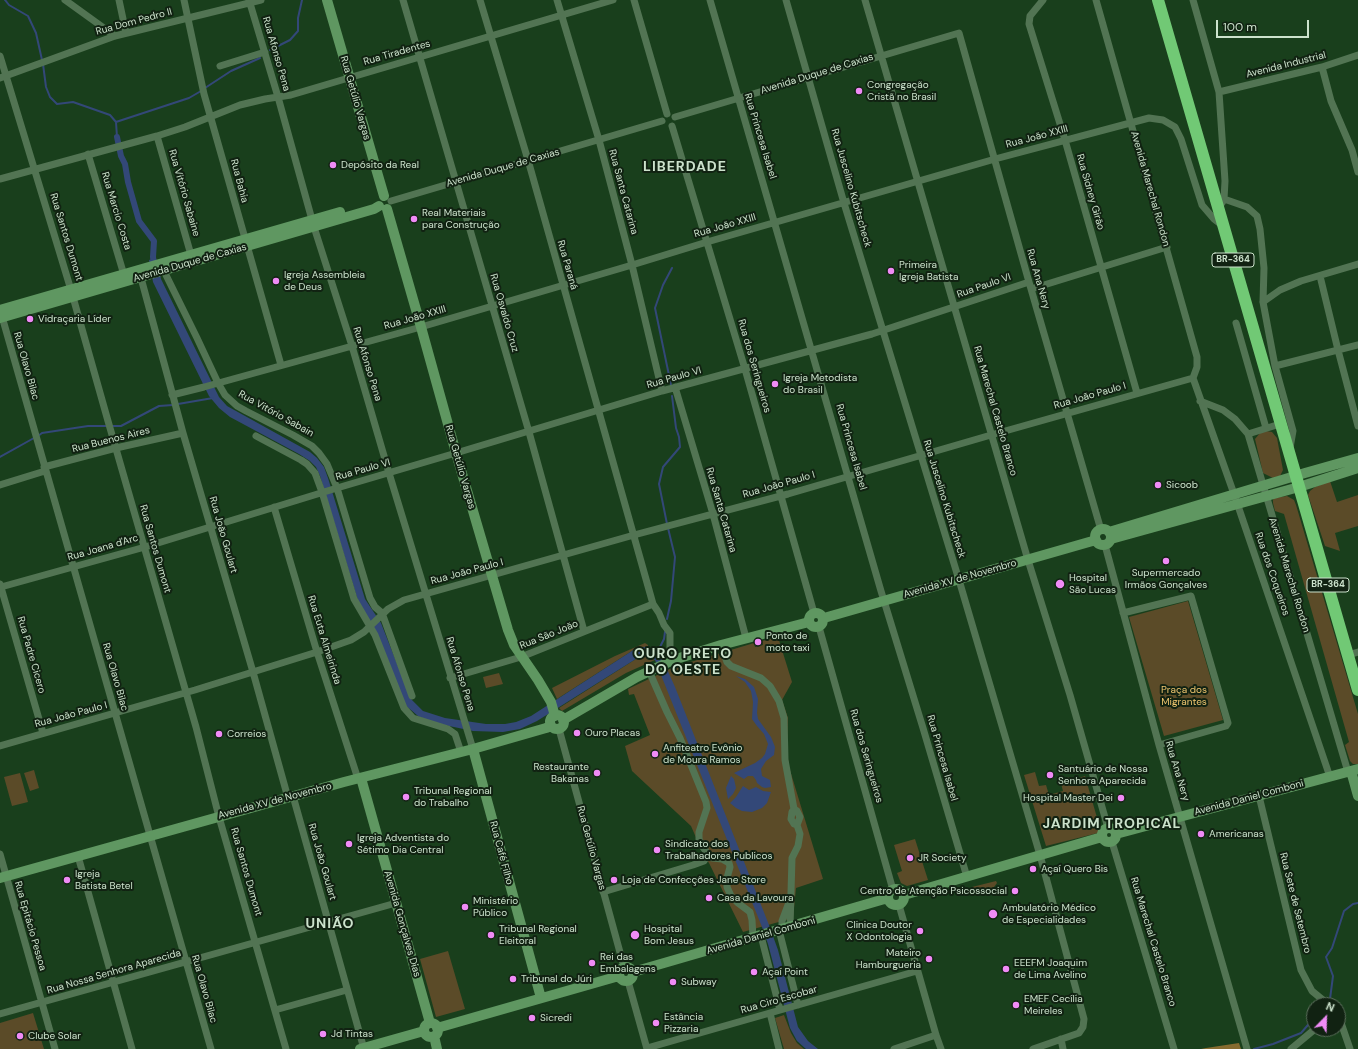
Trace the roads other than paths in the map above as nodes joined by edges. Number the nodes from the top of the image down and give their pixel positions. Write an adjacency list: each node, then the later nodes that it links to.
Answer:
1 (65, 0): 23 (street)
2 (119, 0): 22 (street)
3 (184, 0): 20 (street, Rua Bahia)
4 (261, 0): 18 (street, Rua Dom Pedro II)
5 (327, 0): 33 (street, Rua Getúlio Vargas)
6 (403, 0): 29 (street, Rua Osvaldo Cruz)
7 (480, 0): 24 (street, Rua Paraná)
8 (557, 0): 19 (street, Rua Santa Catarina)
9 (614, 0): 19 (street, Rua Tiradentes)
10 (634, 0): 38 (street)
11 (710, 0): 37 (street, Rua Princesa Isabel)
12 (786, 0): 34 (street, Rua Juscelino Kubitscheck)
13 (864, 0): 26 (street, Rua Marechal Castelo Branco)
14 (1043, 0): 46 (street, Rua Sidney Girão)
15 (1096, 0): 42 (street, Avenida Marechal Rondon)
16 (1158, 0): 57 (highway, BR-364)
17 (1193, 0): 35 (street)
18 (250, 1): 20 (street, Rua Dom Pedro II); 25 (street, Rua Afonso Pena)
19 (561, 15): 24 (street, Rua Tiradentes); 45 (street, Rua Santa Catarina)
20 (189, 18): 22 (street, Rua Dom Pedro II); 39 (street, Rua Bahia)
21 (959, 32): 26 (street, Avenida Duque de Caxias); 48 (street, Rua Ana Nery)
22 (126, 33): 23 (street, Rua Dom Pedro II)
23 (115, 36): 32 (street, Rua Dom Pedro II)
24 (490, 37): 29 (street, Rua Tiradentes); 49 (street, Rua Paraná)
25 (265, 52): 30 (street); 36 (street, Rua Afonso Pena)
26 (880, 55): 34 (street, Avenida Duque de Caxias); 54 (street, Rua Marechal Castelo Branco)
27 (1358, 55): 31 (street, Avenida Industrial)
28 (0, 56): 32 (street, Rua Santos Dumont)
29 (419, 58): 33 (street, Rua Tiradentes); 53 (street, Rua Osvaldo Cruz)
30 (220, 66)
31 (1322, 67): 35 (street, Avenida Industrial); 51 (street)
32 (3, 77): 50 (street, Rua Santos Dumont)
33 (350, 77): 36 (street, Rua Tiradentes); 55 (street, Rua Getúlio Vargas)
34 (808, 78): 37 (street, Avenida Duque de Caxias); 56 (street, Rua Juscelino Kubitscheck)
35 (1219, 92): 57 (street)
36 (278, 97): 39 (street, Rua Tiradentes); 59 (street, Rua Afonso Pena)
37 (738, 98): 40 (street, Avenida Duque de Caxias); 58 (street, Rua Princesa Isabel)
38 (668, 114): 40 (street); 41 (street)
39 (211, 117): 44 (street, Rua Tiradentes); 62 (street, Rua Bahia)
40 (675, 117): 43 (street)
41 (662, 121): 43 (street); 45 (street, Avenida Duque de Caxias)
42 (1132, 122): 46 (street, Rua João XXIII); 60 (street, Rua João XXIII); 63 (street, Avenida Marechal Rondon)
43 (672, 126): 61 (street, Rua dos Seringueiros)
44 (157, 136): 47 (street, Rua Tiradentes); 64 (street, Rua Vitório Sabaine)
45 (599, 140): 49 (street, Avenida Duque de Caxias); 66 (street, Rua Santa Catarina)
46 (1065, 140): 48 (street, Rua João XXIII); 67 (street, Rua Sidney Girão)
47 (88, 154): 50 (street, Rua Tiradentes); 69 (street, Rua Marcio Costa)
48 (995, 159): 54 (street, Rua João XXIII); 71 (street, Rua Ana Nery)
49 (528, 160): 53 (street, Avenida Duque de Caxias); 72 (street, Rua Paraná)
50 (35, 169): 52 (street, Rua Tiradentes); 74 (street, Rua Santos Dumont)
51 (1358, 172)
52 (0, 179)
53 (455, 182): 55 (street, Avenida Duque de Caxias); 76 (street, Rua Osvaldo Cruz)
54 (917, 182): 56 (street, Rua João XXIII); 77 (street, Rua Marechal Castelo Branco)
55 (384, 203): 59 (street, Avenida Duque de Caxias); 80 (street, Rua Getúlio Vargas)
56 (844, 203): 58 (street, Rua João XXIII); 81 (street, Rua Juscelino Kubitscheck)
57 (1221, 205): 60 (highway, BR-364); 75 (street)
58 (775, 222): 61 (street, Rua João XXIII); 84 (street, Rua Princesa Isabel)
59 (313, 224): 62 (street, Avenida Duque de Caxias); 83 (street, Rua Afonso Pena)
60 (1223, 226): 98 (highway, BR-364)
61 (707, 242): 66 (street, Rua João XXIII); 88 (street, Rua dos Seringueiros)
62 (246, 243): 64 (street, Avenida Duque de Caxias); 68 (street, Avenida Duque de Caxias); 86 (street, Rua Bahia)
63 (1167, 247): 67 (street); 89 (street, Avenida Marechal Rondon)
64 (191, 255): 68 (street, Avenida Duque de Caxias)
65 (1358, 264): 70 (street)
66 (632, 265): 72 (street, Rua João XXIII); 92 (street, Rua Santa Catarina)
67 (1101, 268): 73 (street); 93 (street, Rua Sidney Girão)
68 (154, 271): 69 (street, Avenida Duque de Caxias); 74 (street, Avenida Duque de Caxias); 90 (street, Rua Vitório Sabain); 94 (street, Rua João Goulart)
69 (124, 275): 74 (street, Avenida Duque de Caxias)
70 (1320, 276): 75 (street); 85 (street)
71 (1029, 282): 73 (street, Rua Ana Nery); 77 (street, Rua Paulo VI)
72 (563, 286): 76 (street, Rua João XXIII); 96 (street, Rua Paraná)
73 (1031, 290): 97 (street, Rua Ana Nery)
74 (72, 293): 78 (street, Avenida Duque de Caxias); 106 (street, Rua Santos Dumont)
75 (1263, 302): 87 (street)
76 (492, 306): 80 (street, Rua João XXIII); 101 (street, Rua Osvaldo Cruz)
77 (954, 307): 81 (street, Rua Paulo VI); 104 (street, Rua Marechal Castelo Branco)
78 (0, 314): 112 (street, Rua Olavo Bilac)
79 (1236, 323): 100 (street)
80 (422, 327): 83 (street, Rua João XXIII); 107 (street, Rua Getúlio Vargas)
81 (883, 331): 84 (street, Rua Paulo VI); 109 (street, Rua Juscelino Kubitscheck)
82 (1358, 345): 85 (street)
83 (352, 346): 86 (street, Rua João XXIII); 113 (street, Rua Afonso Pena)
84 (812, 350): 88 (street, Rua Paulo VI); 114 (street, Rua Princesa Isabel)
85 (1338, 350): 87 (street); 99 (street)
86 (281, 365): 90 (street, Rua João XXIII)
87 (1275, 366): 108 (street)
88 (745, 369): 91 (street, Rua Paulo VI); 120 (street, Rua dos Seringueiros)
89 (1193, 378): 93 (street, Rua João Paulo I); 95 (street, Rua dos Coqueiros)
90 (216, 384): 94 (street, Rua João XXIII); 117 (street, Rua Vitório Sabain)
91 (676, 387): 92 (street, Rua Paulo VI); 123 (street, Rua Santa Catarina)
92 (662, 391): 96 (street, Rua Paulo VI)
93 (1137, 393): 97 (street, Rua João Paulo I)
94 (173, 398): 102 (street, Rua João Goulart)
95 (1200, 401): 103 (street, Avenida Marechal Rondon); 121 (street, Rua dos Coqueiros)
96 (599, 410): 101 (street, Rua Paulo VI); 125 (street, Rua Paraná)
97 (1066, 414): 104 (street, Rua João Paulo I); 126 (street, Rua Ana Nery)
98 (1280, 424): 100 (street); 108 (highway, BR-364)
99 (1358, 426)
100 (1266, 428): 103 (street)
101 (528, 432): 107 (street, Rua Paulo VI); 128 (street, Rua Osvaldo Cruz)
102 (183, 433): 106 (street, Rua Buenos Aires); 124 (street, Rua João Goulart)
103 (1248, 434): 118 (street, Avenida Marechal Rondon)
104 (991, 435): 109 (street, Rua João Paulo I); 129 (street, Rua Marechal Castelo Branco)
105 (256, 436): 119 (street)
106 (116, 448): 112 (street, Rua Buenos Aires); 127 (street, Rua Santos Dumont)
107 (456, 454): 113 (street, Rua Paulo VI); 131 (street, Rua Getúlio Vargas)
108 (1289, 454): 115 (highway, BR-364)
109 (921, 455): 114 (street, Rua João Paulo I); 132 (street, Rua Juscelino Kubitscheck)
110 (1358, 458): 115 (street)
111 (1358, 468): 115 (street)
112 (45, 469): 116 (street, Rua Buenos Aires); 130 (street, Rua Olavo Bilac)
113 (389, 473): 117 (street, Rua Paulo VI); 134 (street, Rua Afonso Pena)
114 (848, 476): 120 (street, Rua João Paulo I); 135 (street, Rua Princesa Isabel)
115 (1297, 481): 118 (street, Avenida XV de Novembro); 145 (highway, BR-364)
116 (0, 485)
117 (335, 488): 119 (street, Rua Paulo VI); 139 (street, Rua Vitório Sabain)
118 (1264, 491): 121 (street, Avenida XV de Novembro); 161 (street, Avenida Marechal Rondon)
119 (323, 492): 122 (street, Rua Joana d'Arc); 139 (street)
120 (781, 496): 123 (street, Rua João Paulo I); 138 (street, Rua dos Seringueiros)
121 (1236, 499): 126 (street, Avenida XV de Novembro); 162 (street, Rua dos Coqueiros)
122 (274, 507): 124 (street, Rua Joana d'Arc); 144 (street, Rua Euta Almeirinda)
123 (713, 514): 125 (street, Rua João Paulo I); 142 (street, Rua Santa Catarina)
124 (210, 526): 127 (street, Rua Joana d'Arc); 148 (street, Rua João Goulart)
125 (634, 535): 128 (street, Rua João Paulo I); 136 (street, Rua Paraná)
126 (1104, 537): 129 (street, Avenida XV de Novembro); 137 (street, Rua Ana Nery)
127 (144, 547): 130 (street, Rua Joana d'Arc); 151 (street, Rua Santos Dumont)
128 (563, 555): 131 (street, Rua João Paulo I); 141 (street, Rua Osvaldo Cruz)
129 (1028, 560): 132 (street, Avenida XV de Novembro); 169 (street, Rua Marechal Castelo Branco)
130 (72, 567): 133 (street, Rua Joana d'Arc); 153 (street, Rua Olavo Bilac)
131 (492, 576): 134 (street, Rua João Paulo I); 146 (street, Rua Getúlio Vargas)
132 (958, 580): 135 (street, Avenida XV de Novembro); 175 (street, Rua Juscelino Kubitscheck)
133 (0, 585): 156 (street, Rua Padre Cicero)
134 (425, 594): 139 (street, Rua João Paulo I); 149 (street, Rua Afonso Pena)
135 (884, 600): 140 (street, Avenida XV de Novembro); 178 (street, Rua Princesa Isabel)
136 (653, 604): 141 (street, Rua São João); 147 (street, Rua Paraná)
137 (1123, 613): 157 (street, Rua Ana Nery); 157 (street)
138 (812, 617): 140 (street); 142 (street, Avenida XV de Novembro)
139 (375, 620): 144 (street, Rua João Paulo I); 152 (street); 160 (street)
140 (821, 623): 180 (street, Rua dos Seringueiros)
141 (584, 631): 146 (street, Rua São João)
142 (746, 638): 143 (street, Avenida XV de Novembro)
143 (721, 645): 147 (street, Avenida XV de Novembro); 185 (street)
144 (317, 652): 148 (street, Rua João Paulo I); 163 (street, Rua Euta Almeirinda)
145 (1353, 653): 150 (highway, BR-364)
146 (521, 657): 149 (street, Rua São João); 154 (street, Rua Getúlio Vargas)
147 (661, 665): 154 (street, Avenida XV de Novembro); 174 (street, Rua Paraná)
148 (253, 672): 151 (street, Rua João Paulo I); 166 (street, Rua João Goulart)
149 (450, 678): 155 (street, Rua Afonso Pena)
150 (1358, 690)
151 (186, 692): 153 (street, Rua João Paulo I); 168 (street, Rua Santos Dumont)
152 (412, 696)
153 (115, 714): 156 (street, Rua João Paulo I); 170 (street, Rua Olavo Bilac)
154 (555, 717): 159 (street, Avenida XV de Novembro); 179 (street, Rua Getúlio Vargas)
155 (468, 730): 159 (street, Rua Café Filho)
156 (43, 733): 158 (street, Rua João Paulo I)
157 (1159, 745): 167 (street, Rua Ana Nery)
158 (0, 746)
159 (473, 749): 160 (street, Avenida XV de Novembro); 193 (street, Rua Café Filho)
160 (461, 752): 163 (street, Avenida XV de Novembro)
161 (1352, 771): 162 (street, Avenida Daniel Comboni); 165 (street, Avenida Marechal Rondon)
162 (1330, 777): 164 (street, Avenida Daniel Comboni)
163 (360, 778): 166 (street, Avenida XV de Novembro); 182 (street, Avenida Gonçalves Dias)
164 (1259, 796): 167 (street, Avenida Daniel Comboni); 192 (street, Rua Sete de Setembro)
165 (1358, 796)
166 (290, 797): 168 (street, Avenida XV de Novembro); 184 (street, Rua João Goulart)
167 (1180, 816): 172 (street, Avenida Daniel Comboni); 206 (street, Rua Ana Nery)
168 (219, 817): 170 (street, Avenida XV de Novembro); 186 (street, Rua Santos Dumont)
169 (1108, 828): 171 (street); 172 (street)
170 (150, 836): 176 (street, Avenida XV de Novembro); 187 (street, Rua Olavo Bilac)
171 (1102, 838): 172 (street); 175 (street)
172 (1114, 838): 218 (street, Rua Marechal Castelo Branco)
173 (0, 854): 177 (street, Rua Epitácio Pessoa)
174 (708, 854): 179 (street); 185 (street)
175 (1040, 855): 178 (street); 204 (street, Rua Juscelino Kubitscheck)
176 (78, 856): 177 (street, Avenida XV de Novembro); 190 (street)
177 (3, 877): 194 (street, Rua Epitácio Pessoa)
178 (967, 877): 181 (street)
179 (603, 892): 189 (street, Rua Getúlio Vargas)
180 (891, 894): 181 (street); 183 (street); 185 (street, Avenida Daniel Comboni)
181 (904, 895): 183 (street)
182 (396, 903): 184 (street, Rua Nossa Senhora Aparecida); 200 (street, Avenida Gonçalves Dias)
183 (899, 905): 188 (street)
184 (328, 921): 186 (street, Rua Nossa Senhora Aparecida); 191 (street, Rua João Goulart)
185 (772, 932): 189 (street, Avenida Daniel Comboni); 195 (street); 197 (street)
186 (256, 942): 187 (street, Rua Nossa Senhora Aparecida); 196 (street, Rua Santos Dumont)
187 (186, 962): 190 (street, Rua Nossa Senhora Aparecida); 209 (street, Rua Olavo Bilac)
188 (917, 971): 195 (street, Rua Ciro Escobar); 201 (street)
189 (626, 974): 193 (street, Avenida Daniel Comboni); 205 (street, Rua Getúlio Vargas)
190 (113, 982): 194 (street, Rua Nossa Senhora Aparecida); 208 (street)
191 (347, 990): 196 (street); 211 (street, Rua João Goulart)
192 (1319, 997)
193 (541, 998): 200 (street, Avenida Daniel Comboni)
194 (41, 1003): 199 (street, Rua Nossa Senhora Aparecida); 207 (street, Rua Epitácio Pessoa)
195 (796, 1005): 197 (street, Rua Ciro Escobar)
196 (276, 1010): 210 (street, Rua Santos Dumont)
197 (782, 1010): 198 (street, Rua Ciro Escobar)
198 (770, 1013): 205 (street, Rua Ciro Escobar); 213 (street)
199 (0, 1014)
200 (431, 1030): 211 (street, Avenida Daniel Comboni); 212 (street, Avenida Gonçalves Dias)
201 (936, 1035): 214 (street); 215 (street)
202 (1306, 1036): 219 (street)
203 (1346, 1037): 220 (street)
204 (1061, 1039): 216 (street); 217 (street)
205 (647, 1048)
206 (1247, 1048)
207 (55, 1049)
208 (132, 1049)
209 (210, 1049)
210 (286, 1049)
211 (363, 1049)
212 (437, 1049)
213 (780, 1049)
214 (894, 1049)
215 (941, 1049)
216 (1033, 1049)
217 (1063, 1049)
218 (1174, 1049)
219 (1291, 1049)
220 (1350, 1049)

